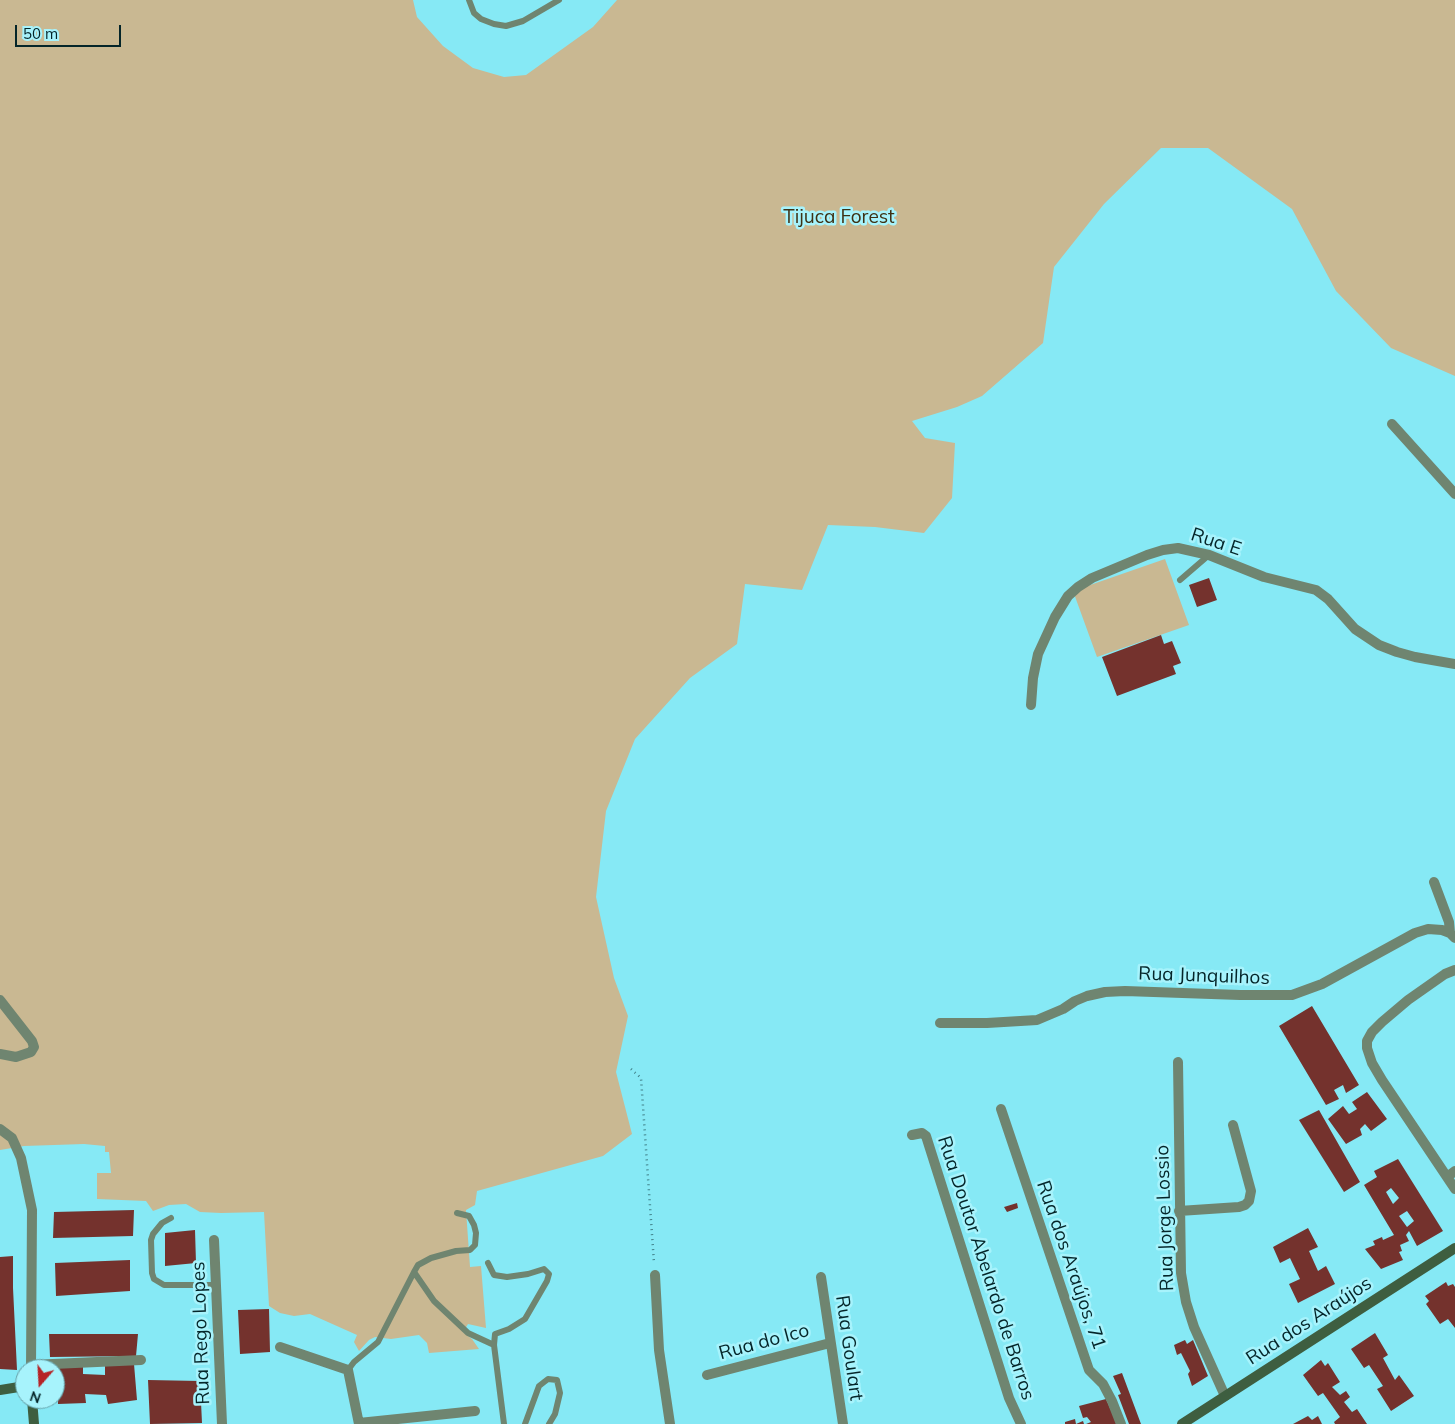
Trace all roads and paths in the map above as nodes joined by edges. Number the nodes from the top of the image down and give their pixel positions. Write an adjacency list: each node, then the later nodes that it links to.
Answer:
1 (469, 0): 2 (lane)
2 (559, 0)
3 (1392, 424): 4 (street)
4 (1455, 494)
5 (1209, 555): 6 (lane); 7 (street, Rua E); 8 (street, Rua E)
6 (1180, 580)
7 (1455, 664)
8 (1032, 705)
9 (1434, 882): 10 (street)
10 (1453, 936): 13 (street, Rua Junquilhos)
11 (1455, 970): 21 (street)
12 (0, 1000): 14 (street)
13 (940, 1023)
14 (0, 1054)
15 (1178, 1062): 23 (street, Rua Jorge Lossio)
16 (631, 1069): 30 (path)
17 (1001, 1109): 55 (street, Rua dos Araújos, 71)
18 (1233, 1125): 23 (street)
19 (0, 1129): 36 (street)
20 (912, 1135): 54 (street, Rua Doutor Abelardo de Barros)
21 (1451, 1174): 22 (street)
22 (1455, 1189)
23 (1179, 1212): 43 (street, Rua Jorge Lossio)
24 (457, 1213): 29 (lane)
25 (171, 1218): 32 (lane)
26 (214, 1240): 32 (street, Rua Rego Lopes)
27 (1455, 1248): 43 (street, Rua dos Araújos)
28 (488, 1263): 34 (lane)
29 (414, 1272): 34 (lane); 39 (lane)
30 (655, 1275): 52 (street)
31 (821, 1277): 33 (street, Rua Goulart)
32 (216, 1285): 48 (street, Rua Rego Lopes)
33 (830, 1343): 40 (street, Rua do Ico); 53 (street, Rua Goulart)
34 (494, 1345): 49 (lane)
35 (280, 1346): 39 (street)
36 (31, 1359)
37 (141, 1360): 38 (street)
38 (65, 1365)
39 (348, 1370): 46 (street)
40 (707, 1375)
41 (15, 1388): 42 (street)
42 (0, 1390)
43 (1224, 1396): 56 (street, Rua dos Araújos)
44 (33, 1409): 47 (street)
45 (475, 1411): 46 (street)
46 (359, 1423)
47 (34, 1424)
48 (222, 1424)
49 (504, 1424)
50 (524, 1424): 51 (lane)
51 (549, 1424)
52 (670, 1424)
53 (843, 1424)
54 (1021, 1424)
55 (1120, 1424)
56 (1182, 1424)

